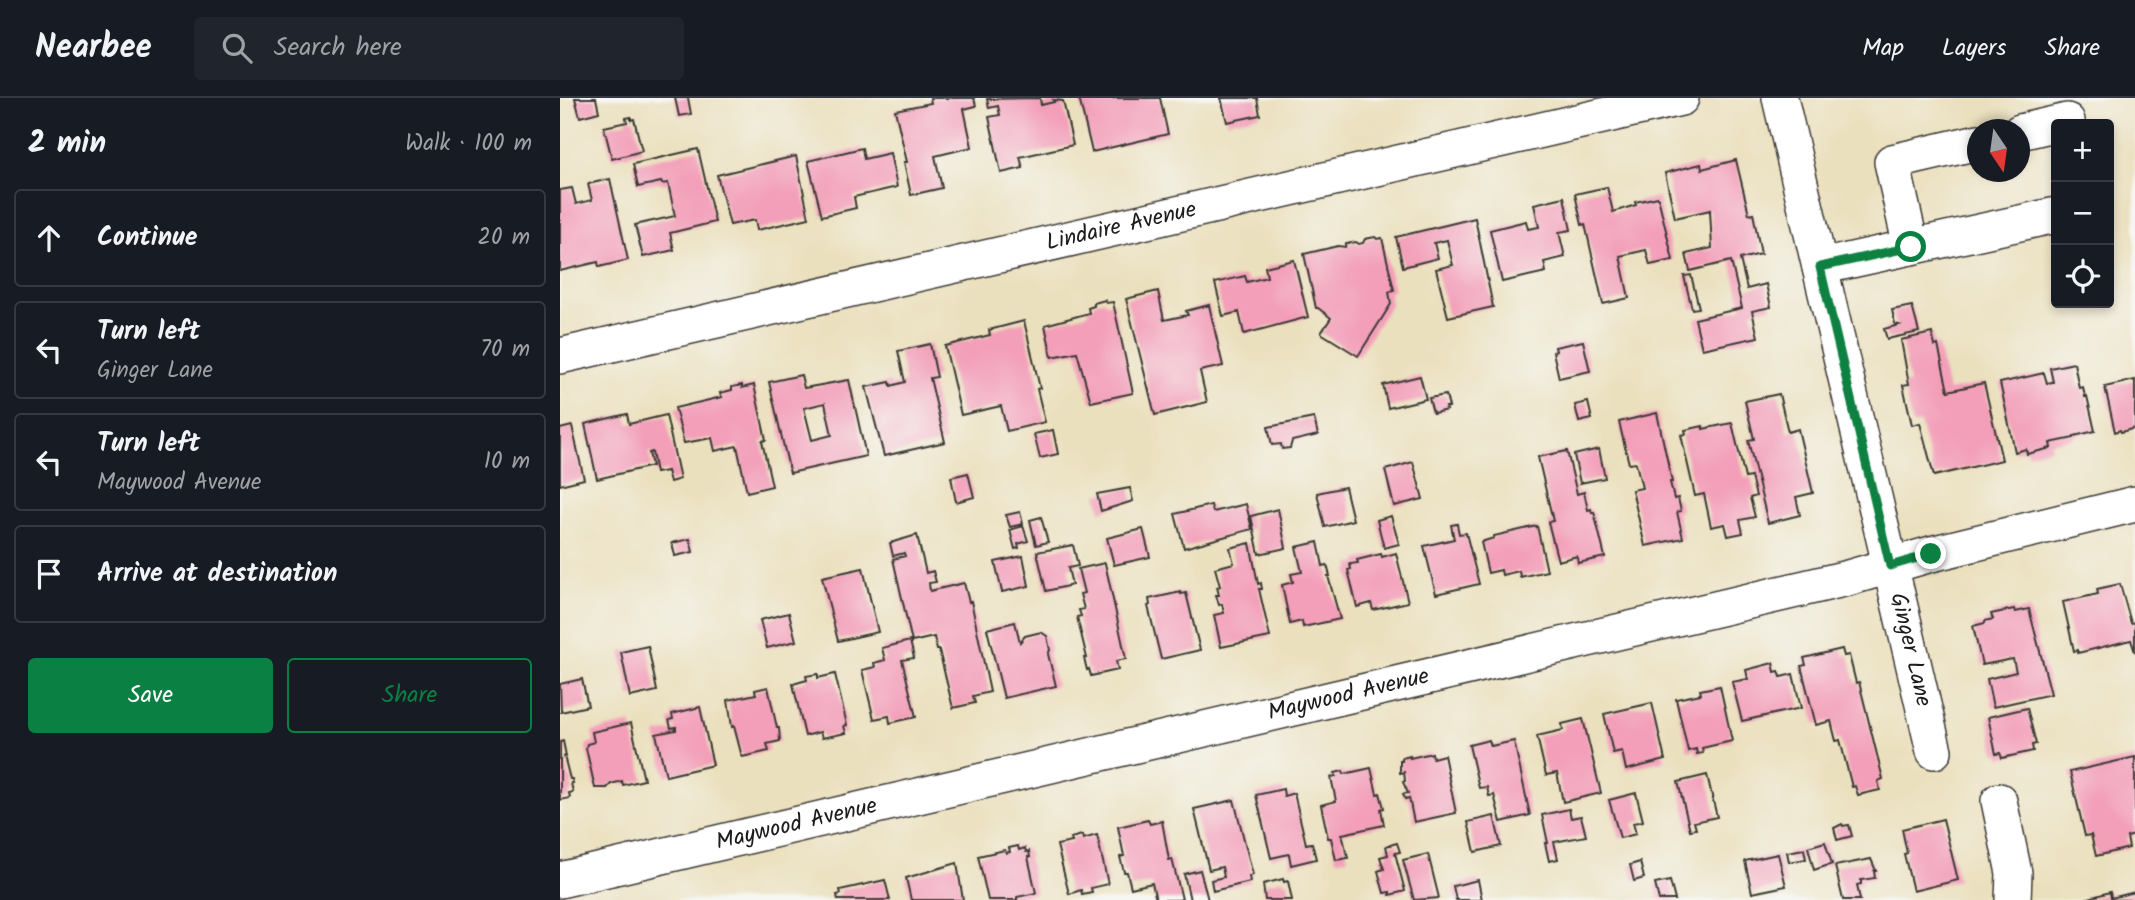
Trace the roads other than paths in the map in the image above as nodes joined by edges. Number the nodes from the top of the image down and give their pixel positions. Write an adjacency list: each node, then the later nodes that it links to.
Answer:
1 (1681, 98): 9 (street, Lindaire Avenue)
2 (1780, 98): 8 (street, Ginger Lane)
3 (2065, 114): 4 (street)
4 (2030, 128)
5 (1967, 145): 7 (street)
6 (2051, 216): 7 (street)
7 (1911, 247): 8 (street)
8 (1820, 267): 11 (street, Ginger Lane)
9 (560, 356)
10 (2135, 504): 11 (street, Maywood Avenue)
11 (1890, 566): 12 (street, Ginger Lane); 14 (street, Maywood Avenue)
12 (1934, 751)
13 (1999, 801): 15 (street)
14 (560, 880)
15 (2013, 900)

